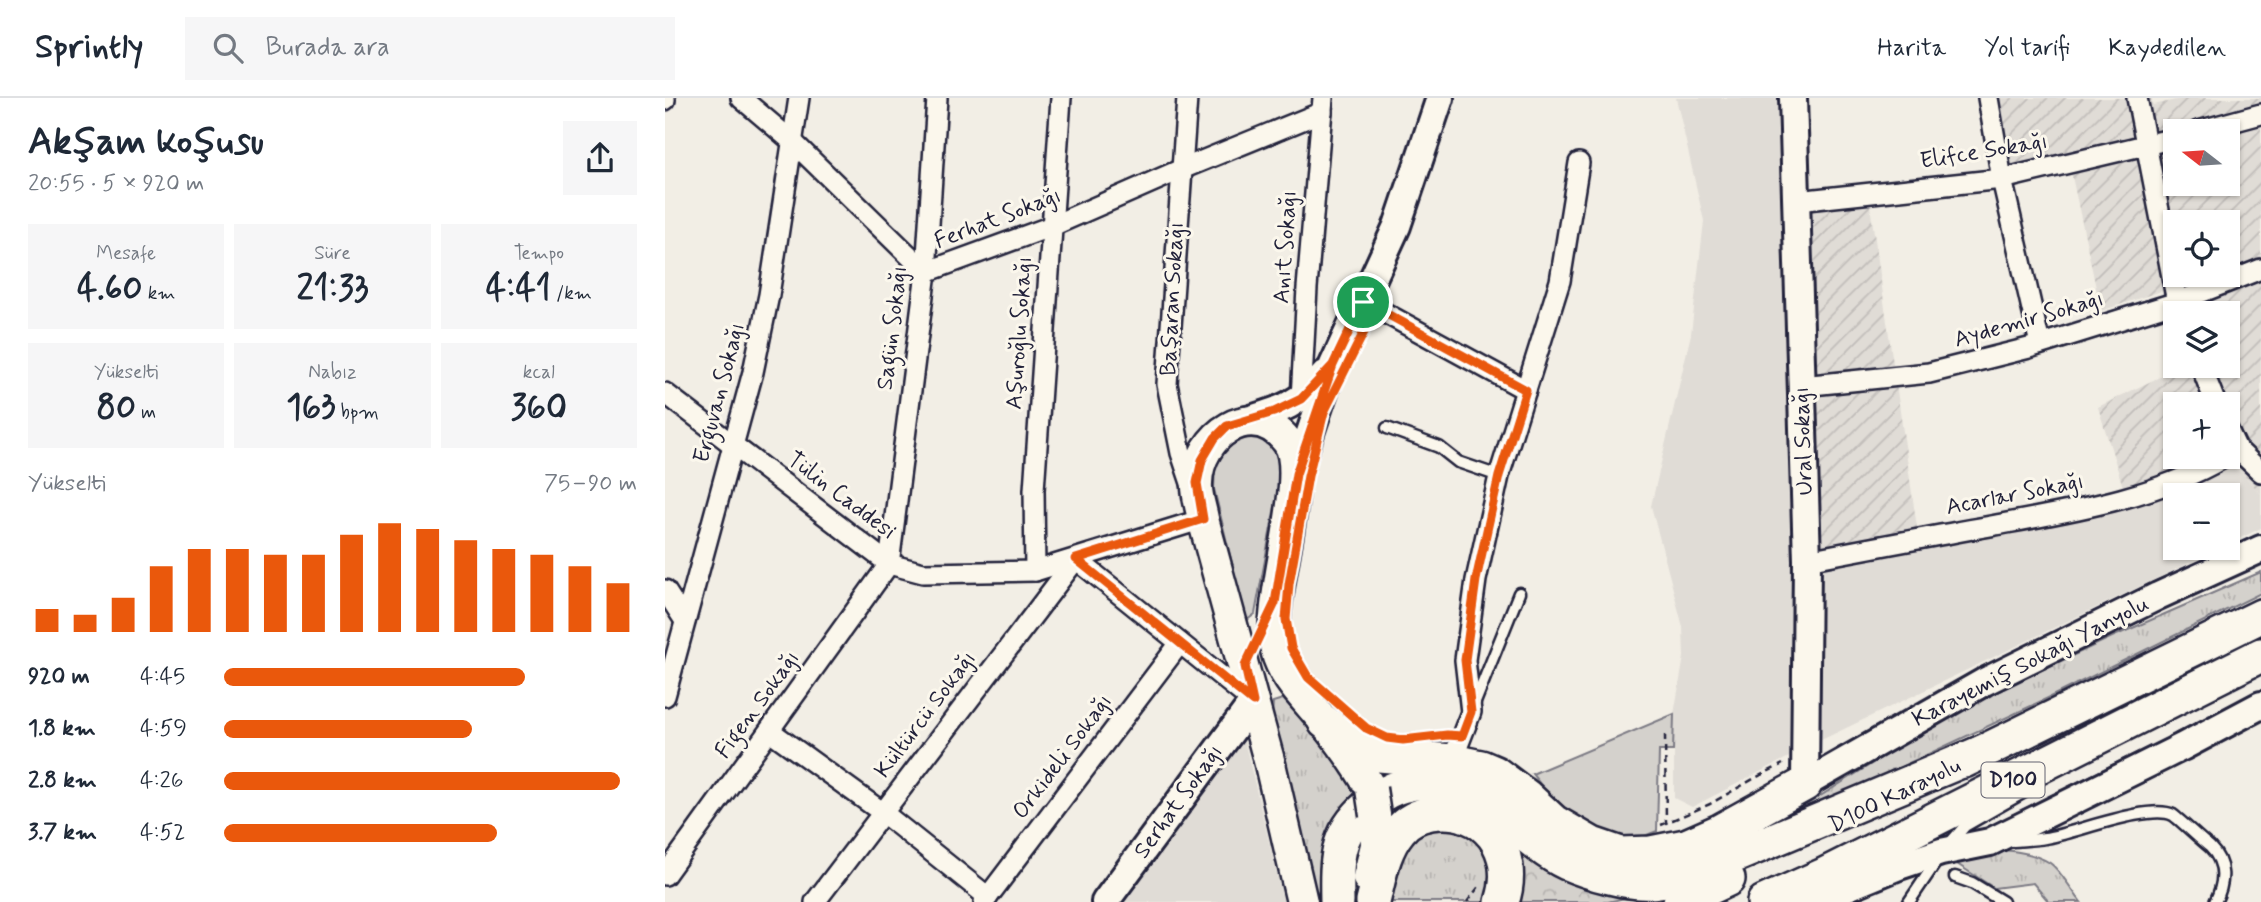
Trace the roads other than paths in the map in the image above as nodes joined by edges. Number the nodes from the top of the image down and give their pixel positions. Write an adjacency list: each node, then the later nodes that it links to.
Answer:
1 (741, 98): 14 (street, Ferhat Sokağı)
2 (799, 98): 14 (street, Erguvan Sokağı)
3 (937, 98): 22 (street, Sagün Sokağı)
4 (1061, 98): 20 (street, Aşuroğlu Sokağı)
5 (1187, 98): 17 (street, Başaran Sokağı)
6 (1440, 98): 25 (main road)
7 (1793, 98): 19 (main road, Ural Sokağı)
8 (1987, 98): 18 (street)
9 (2137, 98): 15 (street)
10 (1323, 105): 17 (street, Ferhat Sokağı); 32 (street, Anıt Sokağı)
11 (2261, 114): 12 (street)
12 (2240, 120)
13 (2163, 141): 15 (street, Elifce Sokağı)
14 (793, 142): 22 (street, Ferhat Sokağı); 35 (street, Erguvan Sokağı)
15 (2145, 146): 18 (street, Elifce Sokağı); 23 (street)
16 (1579, 163): 30 (street)
17 (1182, 169): 20 (street, Ferhat Sokağı); 41 (street, Başaran Sokağı)
18 (2002, 179): 19 (street, Elifce Sokağı); 27 (street)
19 (1797, 201): 29 (main road, Ural Sokağı)
20 (1052, 226): 22 (street, Ferhat Sokağı); 46 (street, Aşuroğlu Sokağı)
21 (2261, 269): 24 (street, Aydemir Sokağı)
22 (926, 272): 45 (street, Sagün Sokağı)
23 (2178, 301)
24 (2194, 301)
25 (1363, 302): 28 (main road); 30 (street)
26 (2163, 312): 27 (street, Aydemir Sokağı)
27 (2040, 344): 29 (street, Aydemir Sokağı)
28 (1333, 365): 32 (main road); 39 (main road)
29 (1802, 386): 44 (main road, Ural Sokağı)
30 (1526, 390): 40 (street)
31 (665, 393): 35 (street, Tülin Caddesi)
32 (1301, 399): 33 (main road)
33 (1244, 421): 39 (main road); 41 (main road)
34 (1387, 428): 40 (lane)
35 (732, 444): 45 (street, Tülin Caddesi); 51 (street, Erguvan Sokağı)
36 (2240, 460): 38 (street)
37 (2205, 469): 44 (street, Acarlar Sokağı)
38 (2261, 472)
39 (1296, 474): 49 (main road)
40 (1499, 476): 58 (street)
41 (1203, 519): 43 (street, Tülin Caddesi); 54 (main road, Başaran Sokağı)
42 (2261, 549): 65 (main road, Karayemiş Sokağı Yanyolu)
43 (1076, 559): 46 (street, Tülin Caddesi); 52 (street); 67 (street, Kültürcü Sokağı)
44 (1807, 560): 65 (main road, Ural Sokağı)
45 (889, 564): 46 (street, Tülin Caddesi); 60 (street, Figen Sokağı)
46 (1035, 571)
47 (665, 590): 51 (street)
48 (1519, 593): 58 (lane)
49 (1275, 603): 54 (main road); 59 (main road)
50 (2261, 616): 62 (highway, D100 Karayolu / D100)
51 (685, 621): 55 (street, Erguvan Sokağı)
52 (1180, 643): 56 (street); 73 (street, Orkideli Sokağı)
53 (2261, 656): 61 (lane); 82 (highway, D100 Karayolu / D100)
54 (1245, 666): 56 (main road, Başaran Sokağı)
55 (665, 696)
56 (1253, 702): 75 (main road, Serhat Sokağı); 76 (main road, Başaran Sokağı)
57 (2259, 710): 68 (main road)
58 (1471, 712): 63 (street)
59 (1325, 722): 63 (highway); 78 (main road)
60 (770, 731): 67 (street); 71 (street, Figen Sokağı)
61 (2119, 738)
62 (1985, 751): 70 (highway); 81 (highway, D100 Karayolu / D100)
63 (1452, 761): 64 (highway)
64 (1495, 773): 65 (highway); 70 (highway)
65 (1796, 773)
66 (2036, 786): 69 (lane)
67 (883, 812): 73 (street); 74 (street, Kültürcü Sokağı)
68 (1990, 842): 69 (main road); 86 (lane)
69 (1941, 852): 83 (main road); 84 (lane)
70 (1701, 870): 77 (highway)
71 (665, 875)
72 (1955, 877): 85 (lane)
73 (986, 899)
74 (815, 902)
75 (1105, 902)
76 (1302, 902)
77 (1336, 902)
78 (1363, 902)
79 (1373, 902): 80 (highway)
80 (1502, 902)
81 (1680, 902)
82 (1764, 902)
83 (1804, 902)
84 (1909, 902)
85 (2003, 902)
86 (2215, 902)

